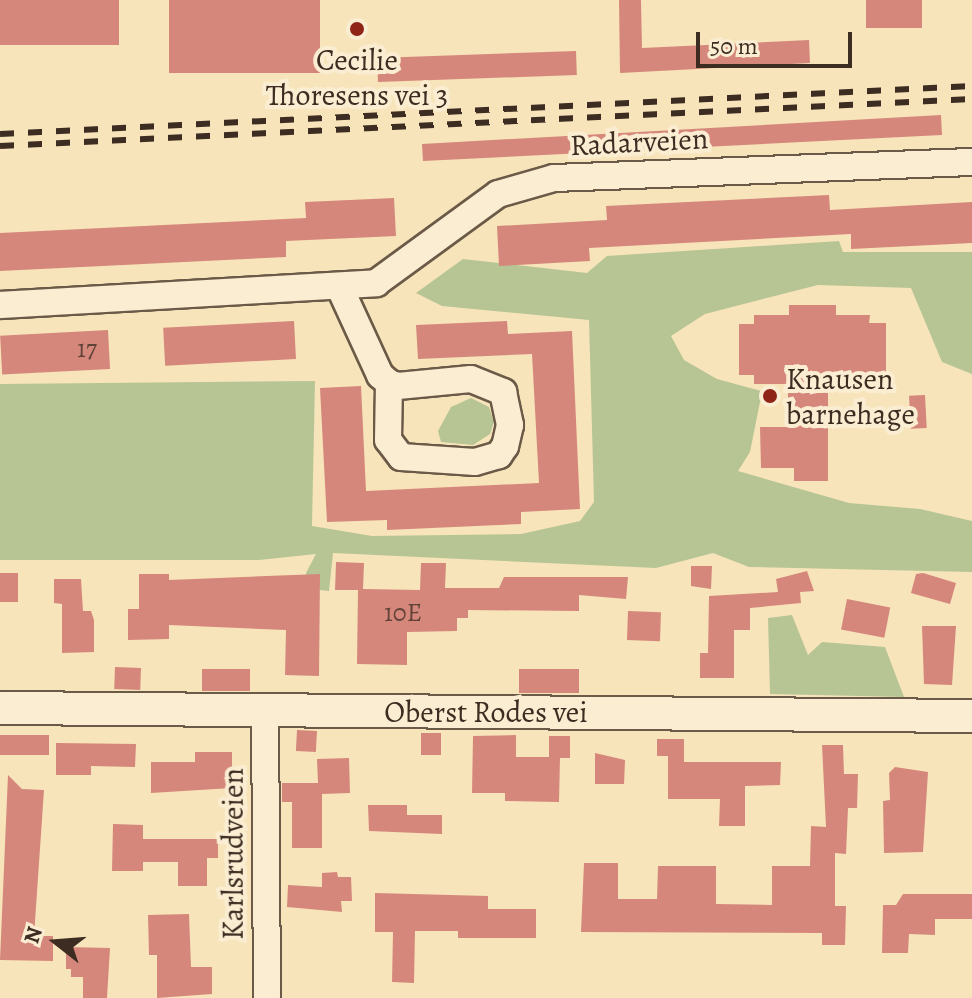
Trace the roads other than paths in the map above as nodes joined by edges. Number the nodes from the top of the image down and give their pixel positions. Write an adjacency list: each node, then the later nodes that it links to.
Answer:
1 (972, 162): 2 (street, Radarveien)
2 (340, 288): 3 (street, Radarveien); 4 (street)
3 (0, 305)
4 (389, 383): 4 (street)
5 (0, 708): 6 (street, Oberst Rodes vei)
6 (265, 710): 7 (street, Oberst Rodes vei); 8 (street, Karlsrudveien)
7 (972, 716)
8 (267, 998)

